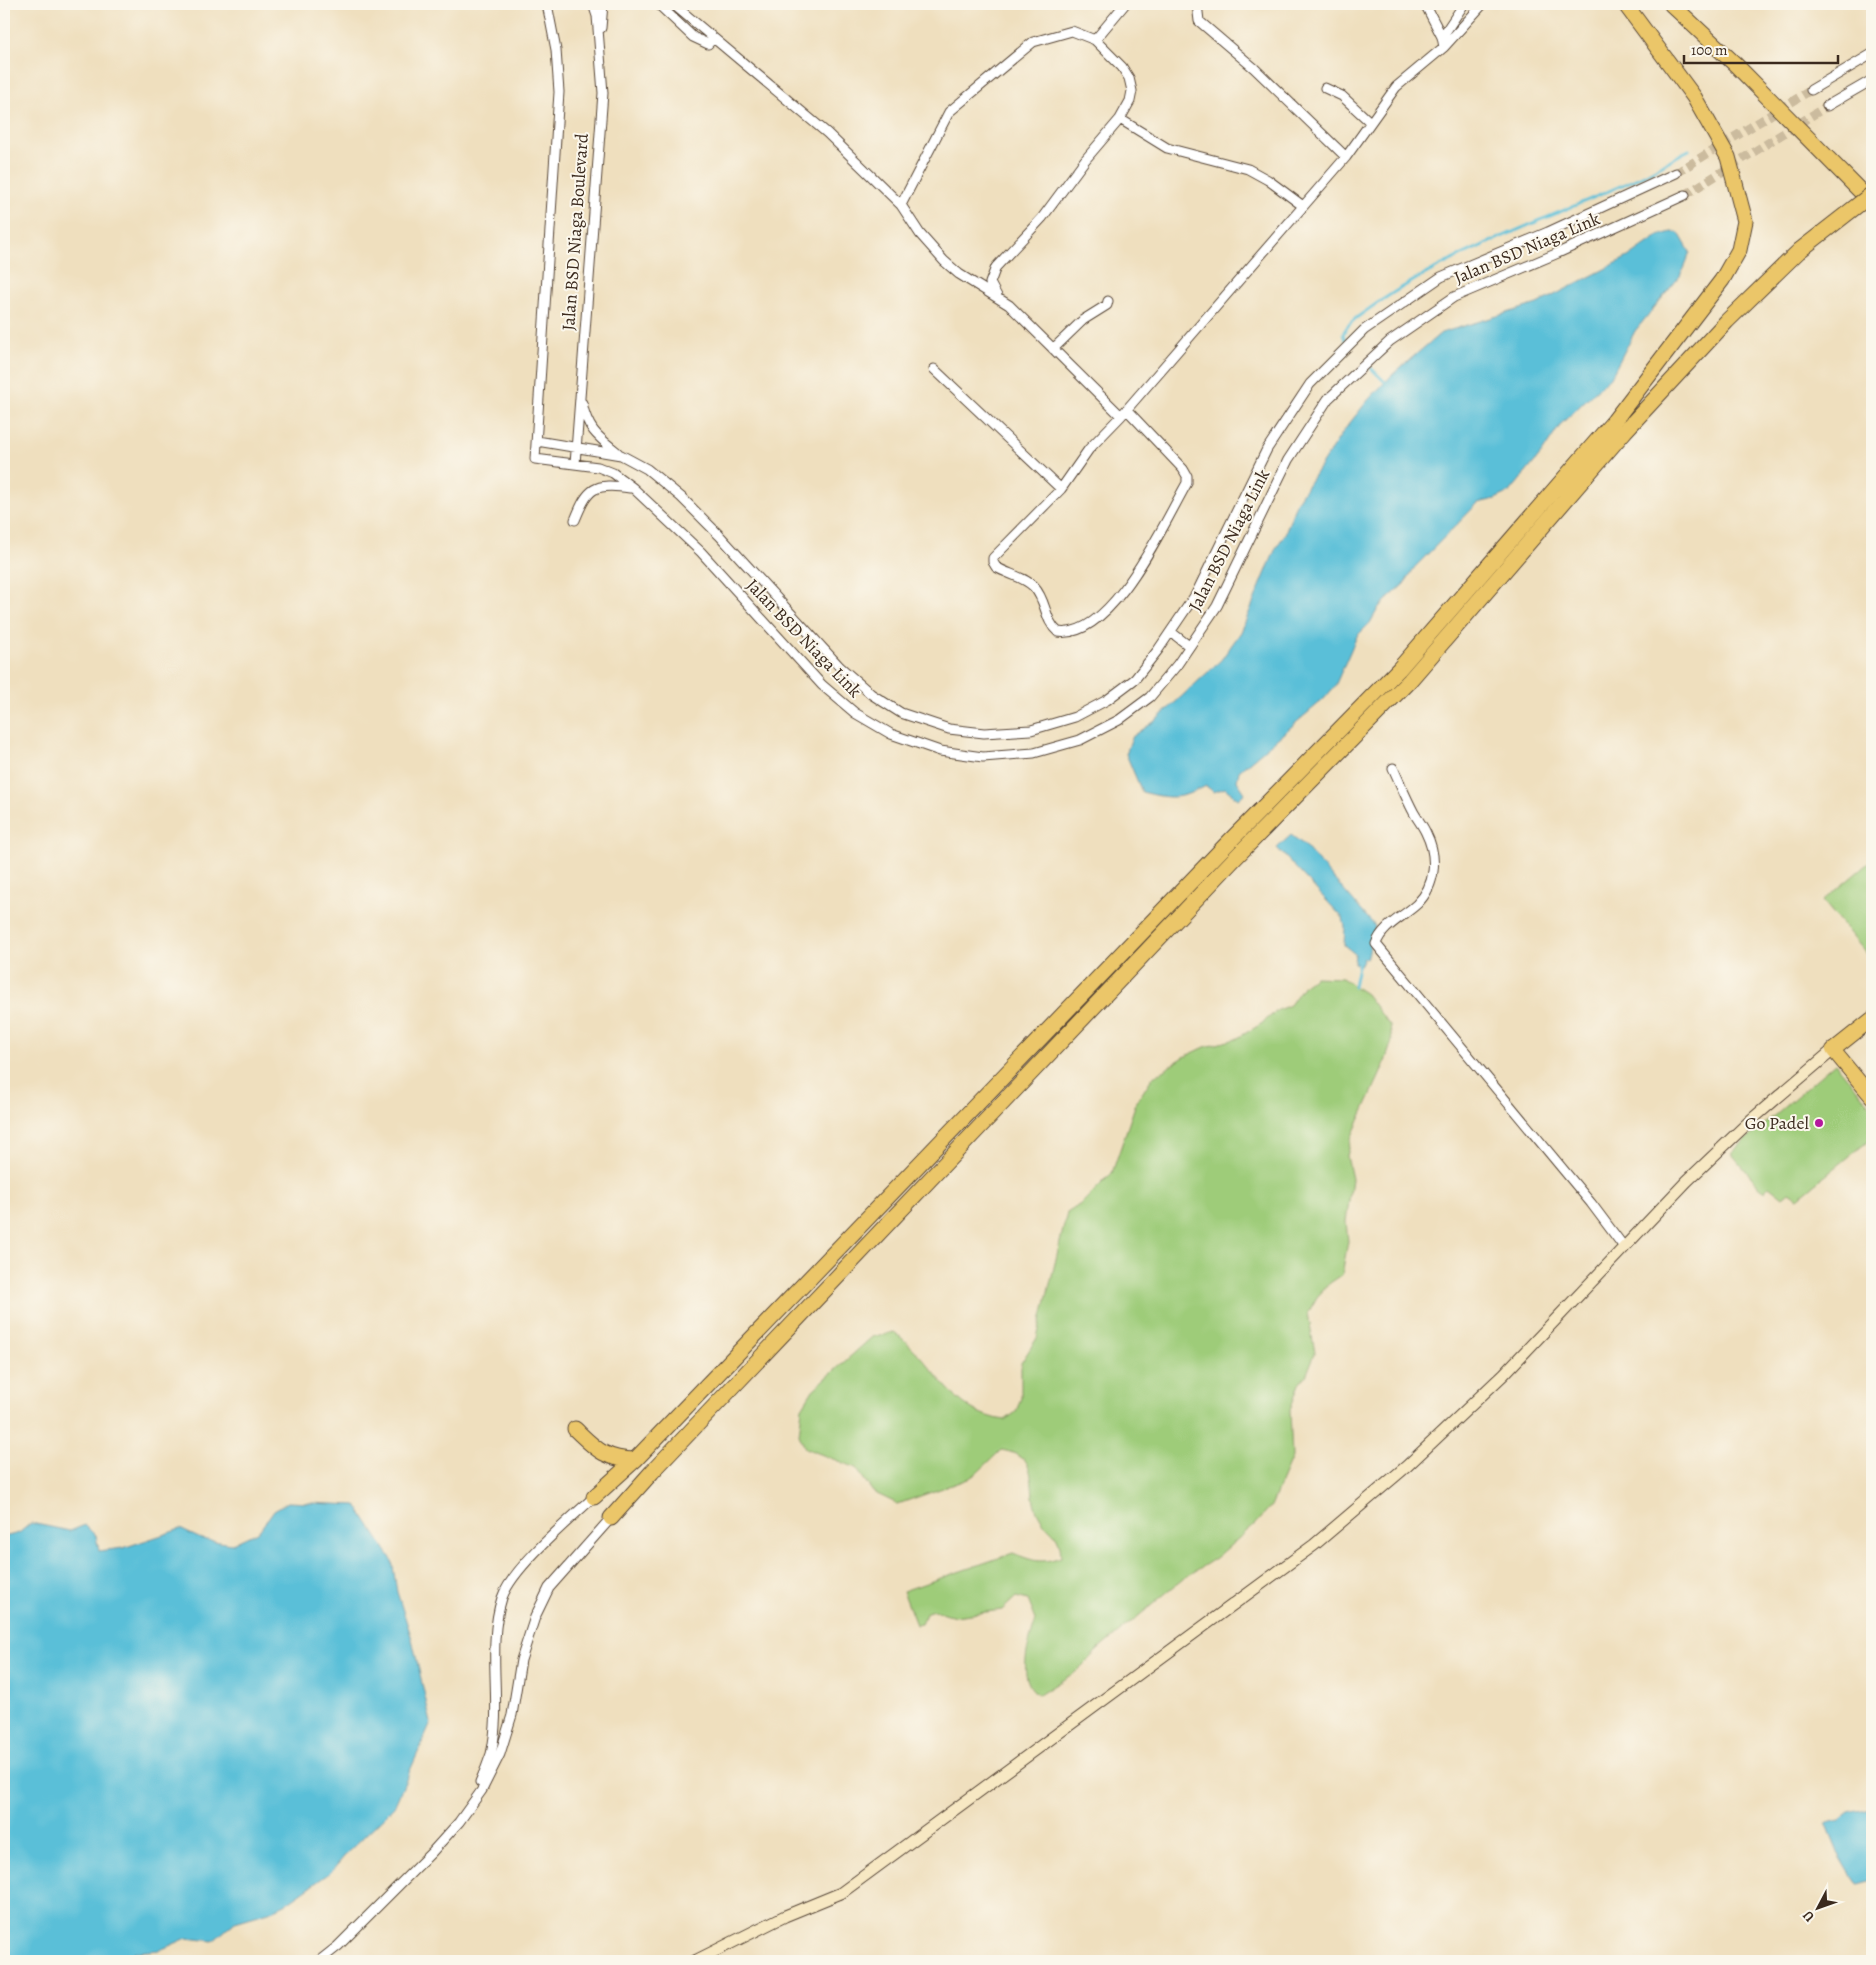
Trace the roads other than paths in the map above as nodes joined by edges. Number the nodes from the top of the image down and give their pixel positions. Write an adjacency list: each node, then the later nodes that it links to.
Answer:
1 (546, 4): 38 (street, Jalan BSD Niaga Boulevard)
2 (593, 4): 16 (street, Jalan BSD Niaga Boulevard)
3 (603, 4): 16 (street)
4 (658, 4): 14 (street)
5 (673, 4): 14 (street)
6 (1125, 4): 15 (street)
7 (1197, 4): 25 (street)
8 (1425, 4): 13 (street)
9 (1464, 4): 13 (street)
10 (1483, 4): 17 (street)
11 (1625, 4): 54 (highway)
12 (1671, 4): 29 (highway)
13 (1442, 37): 17 (street)
14 (713, 38): 30 (street)
15 (1095, 40): 23 (street); 30 (street)
16 (599, 44): 36 (street, Jalan BSD Niaga Boulevard)
17 (1444, 47): 24 (street)
18 (1872, 54): 21 (street)
19 (1872, 80): 22 (street)
20 (1325, 88): 24 (street)
21 (1811, 90)
22 (1828, 106)
23 (1120, 119): 31 (street); 32 (street)
24 (1370, 122): 25 (street)
25 (1346, 157): 31 (street)
26 (1676, 173): 46 (street, Jalan BSD Niaga Link)
27 (1872, 194): 56 (highway, bridge)
28 (1685, 195): 47 (street, Jalan BSD Niaga Link)
29 (1872, 203)
30 (901, 205): 32 (street)
31 (1303, 206): 37 (street)
32 (997, 296): 34 (street)
33 (1108, 300): 34 (street)
34 (1053, 349): 37 (street)
35 (934, 369): 44 (street)
36 (580, 393): 39 (street, Jalan BSD Niaga Boulevard); 40 (street)
37 (1124, 413): 44 (street); 44 (street)
38 (537, 441): 39 (street, Jalan BSD Niaga Link); 41 (street, Jalan BSD Niaga Boulevard)
39 (576, 447): 40 (street, Jalan BSD Niaga Link); 42 (street, Jalan BSD Niaga Boulevard)
40 (621, 455): 46 (street, Jalan BSD Niaga Link)
41 (535, 459): 42 (street, Jalan BSD Niaga Link)
42 (575, 464): 43 (street, Jalan BSD Niaga Link)
43 (633, 488): 45 (street); 47 (street, Jalan BSD Niaga Link)
44 (1061, 489)
45 (575, 520)
46 (1171, 632): 47 (street)
47 (1189, 646)
48 (1393, 768): 52 (street)
49 (1872, 1019): 50 (main road)
50 (1833, 1050): 51 (main road); 52 (main road)
51 (1872, 1097)
52 (1624, 1247): 59 (main road)
53 (575, 1429): 54 (highway)
54 (635, 1460): 55 (highway)
55 (594, 1497): 57 (street)
56 (611, 1518): 57 (street)
57 (459, 1822): 58 (street)
58 (319, 1961)
59 (695, 1961)

